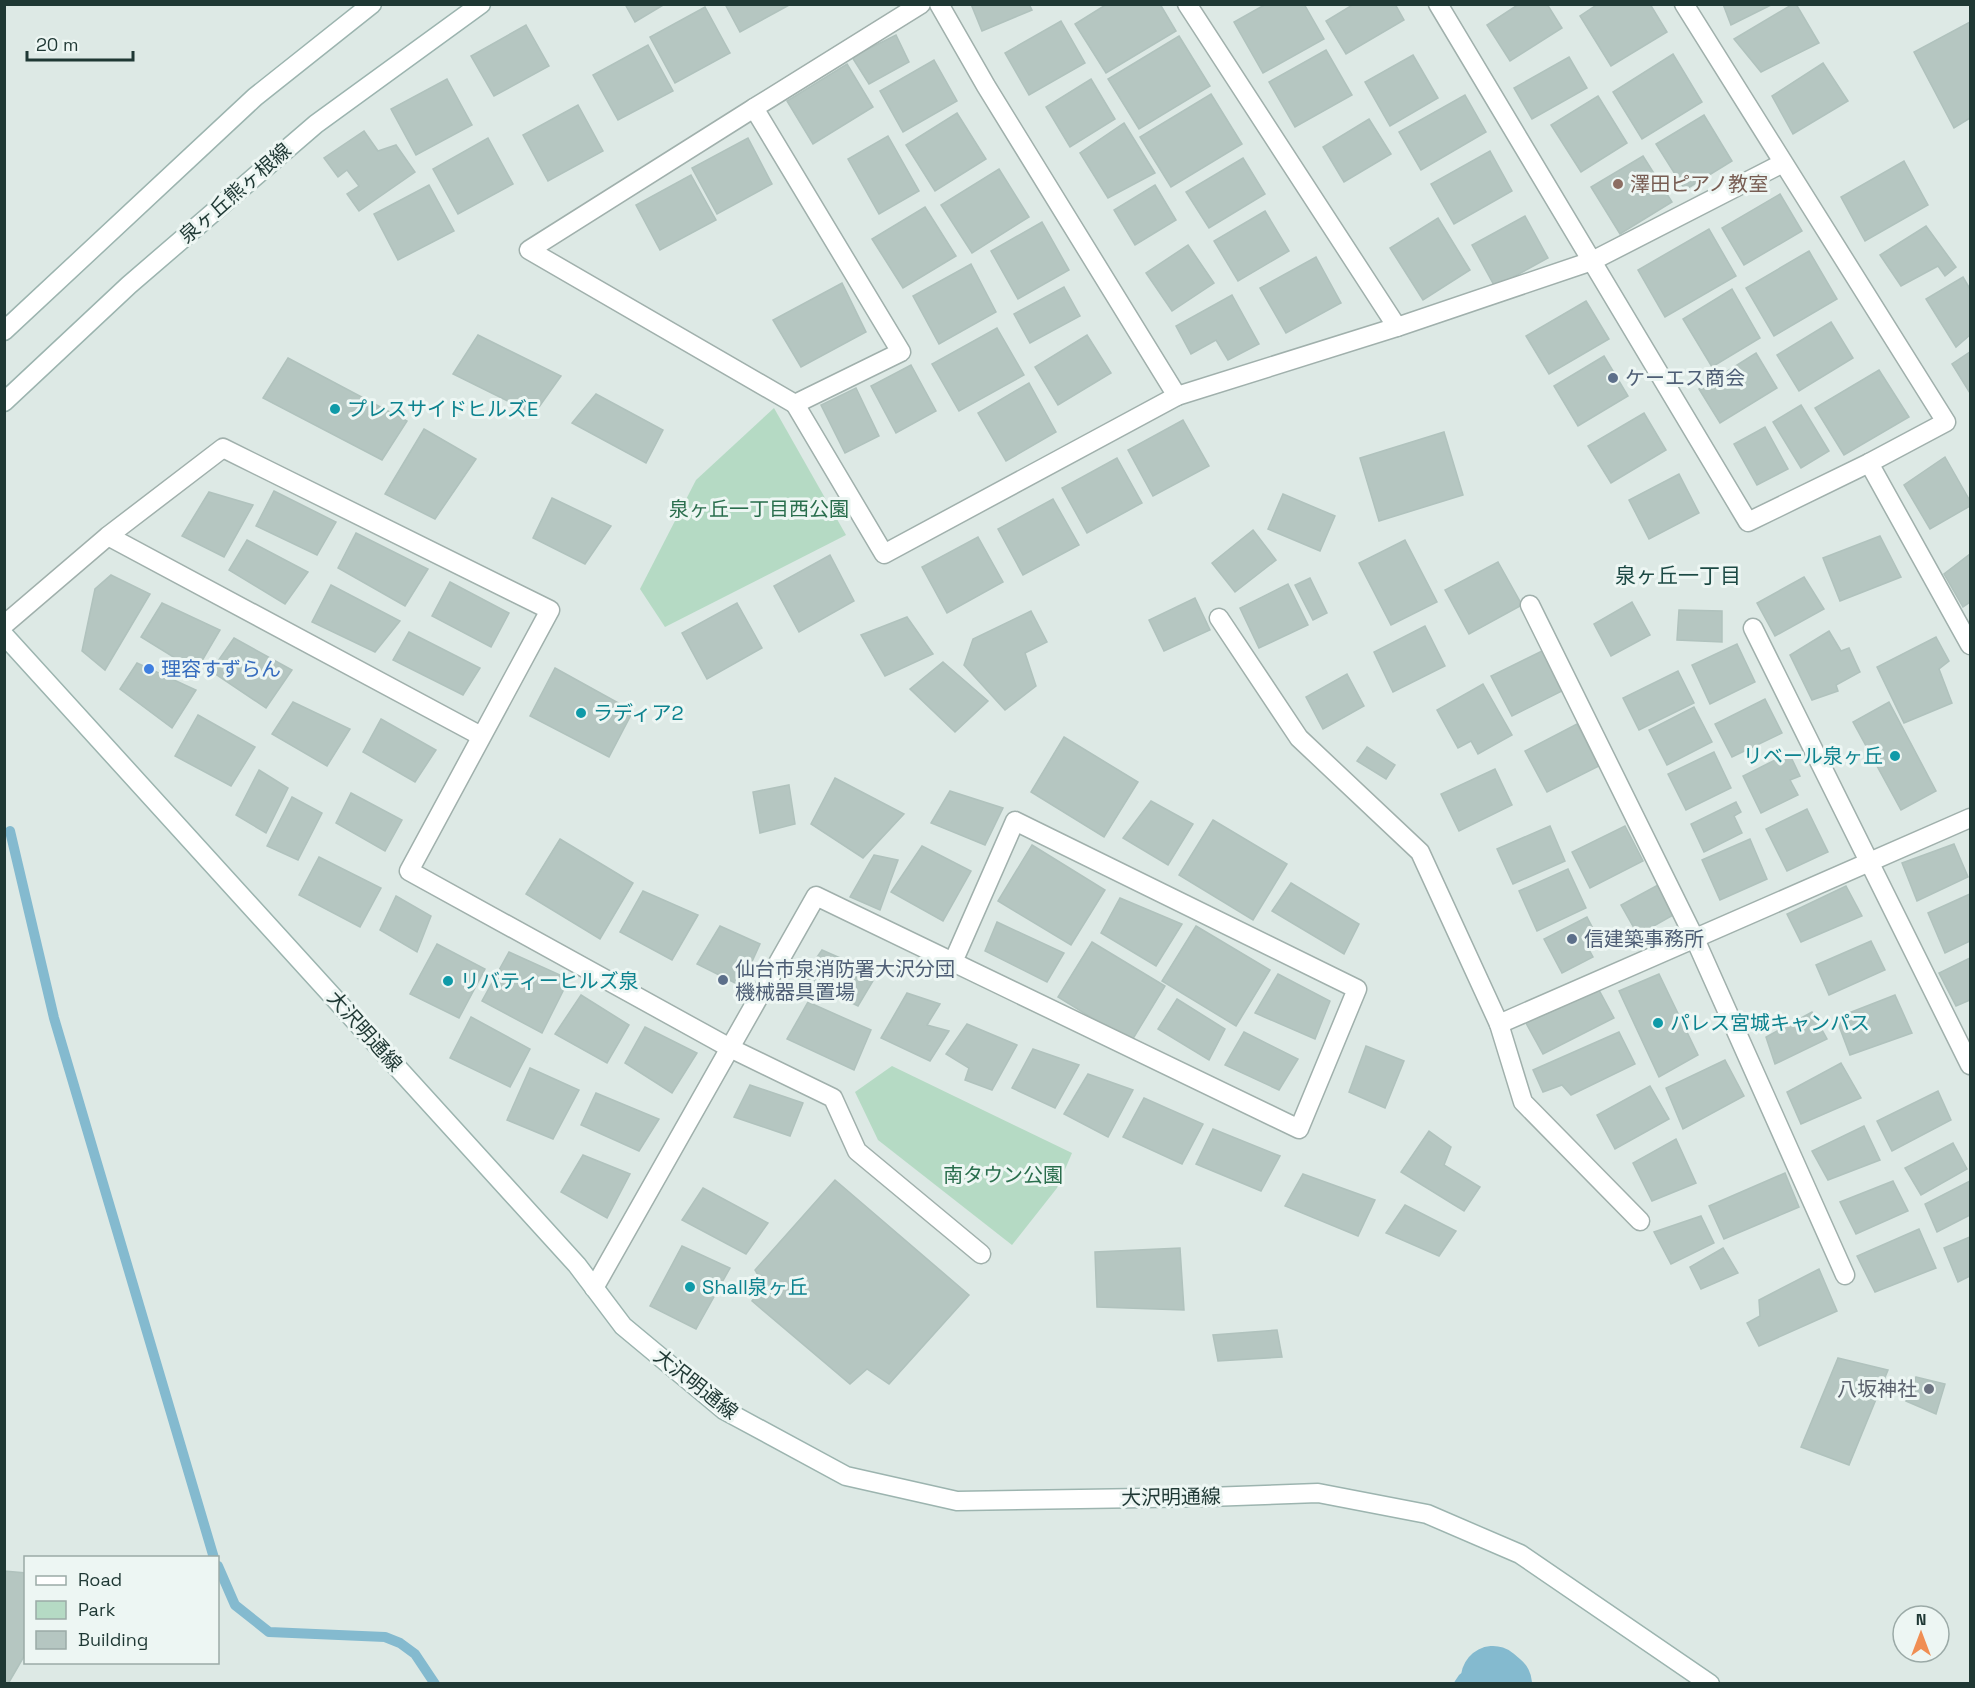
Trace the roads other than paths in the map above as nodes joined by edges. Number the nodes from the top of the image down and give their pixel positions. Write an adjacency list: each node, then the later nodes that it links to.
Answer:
1 (372, 4): 12 (street)
2 (481, 4): 14 (street, 泉ヶ丘熊ヶ根線)
3 (921, 4): 8 (street)
4 (939, 4): 13 (street)
5 (1187, 4): 11 (street)
6 (1438, 4): 10 (street)
7 (1684, 4): 9 (street)
8 (754, 108): 15 (street); 15 (street)
9 (1783, 163): 10 (street); 16 (street)
10 (1592, 261): 11 (street); 16 (street)
11 (1397, 327): 13 (street)
12 (4, 331)
13 (1177, 396): 15 (street)
14 (4, 402)
15 (795, 404)
16 (1869, 463): 23 (street)
17 (108, 536): 20 (street); 24 (street); 24 (street)
18 (1530, 605): 27 (street)
19 (1219, 618): 29 (street)
20 (4, 625)
21 (1753, 628): 26 (street)
22 (4, 635): 35 (street, 大沢明通線)
23 (1971, 645)
24 (481, 736): 30 (street)
25 (1971, 818): 26 (street)
26 (1869, 863): 27 (street); 31 (street)
27 (1695, 939): 29 (street); 34 (street)
28 (953, 962): 28 (street); 30 (street)
29 (1499, 1024): 32 (street)
30 (730, 1048): 33 (street); 35 (street)
31 (1971, 1065)
32 (1640, 1221)
33 (981, 1254)
34 (1845, 1275)
35 (594, 1287): 36 (street, 大沢明通線)
36 (1710, 1683)

